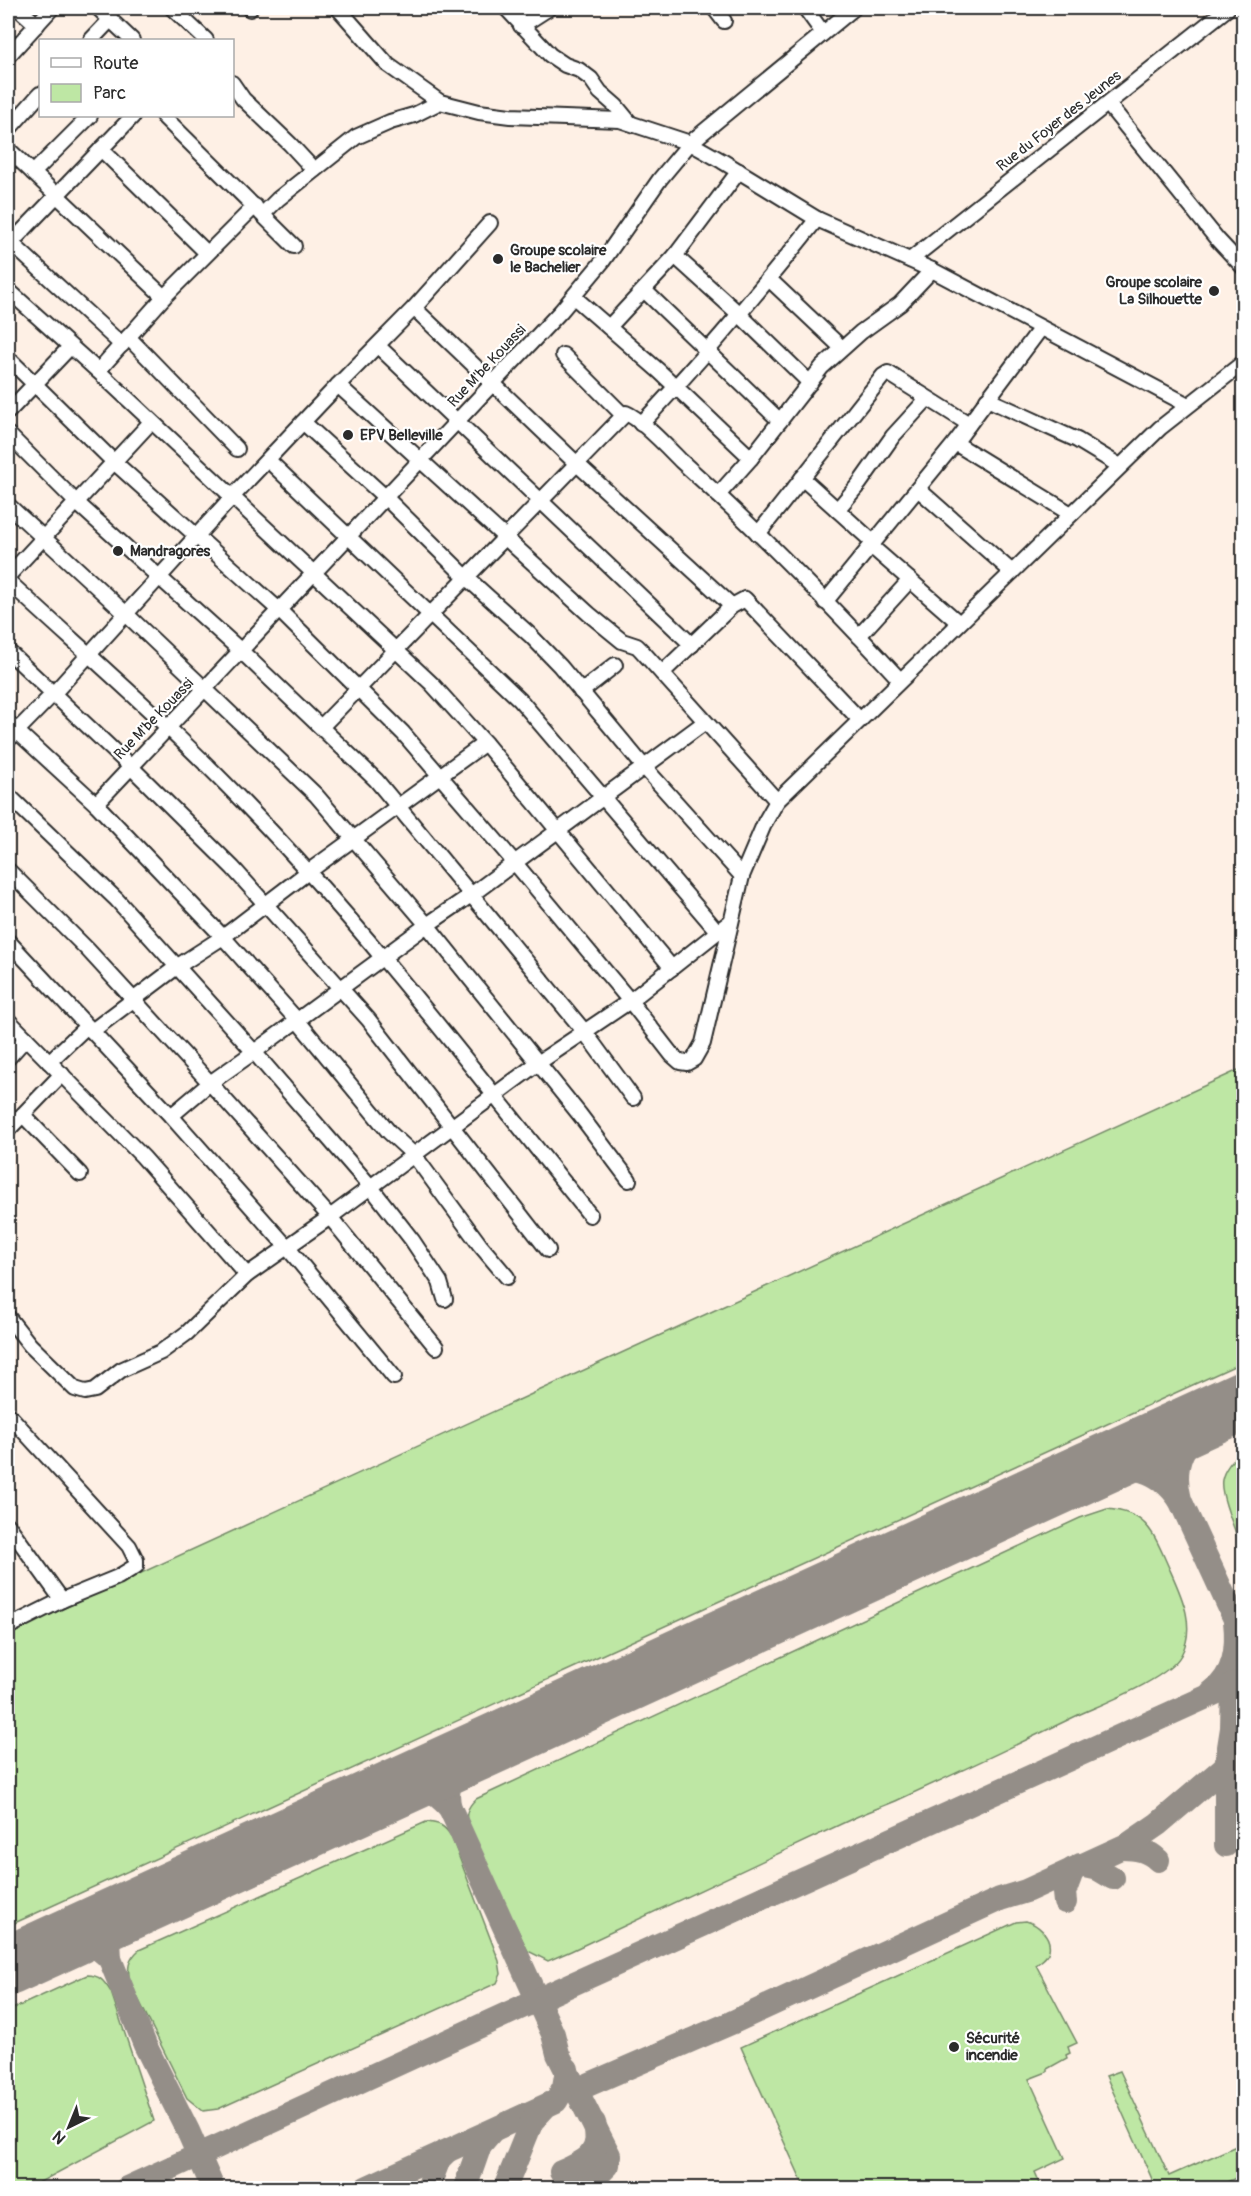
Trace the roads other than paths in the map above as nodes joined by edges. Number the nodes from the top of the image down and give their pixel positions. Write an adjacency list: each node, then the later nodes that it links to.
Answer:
1 (18, 8): 14 (street)
2 (52, 8): 14 (street)
3 (98, 8): 12 (street)
4 (172, 8): 19 (street)
5 (338, 8): 23 (street)
6 (506, 8): 15 (street)
7 (549, 8): 15 (street)
8 (714, 8): 13 (street)
9 (805, 8): 16 (street)
10 (854, 8): 16 (street, Rue M'be Kouassi)
11 (1228, 8): 24 (street, Rue du Foyer des Jeunes)
12 (111, 19): 17 (street); 18 (street)
13 (724, 21)
14 (37, 25): 20 (street)
15 (521, 26): 28 (street)
16 (823, 33): 30 (street, Rue M'be Kouassi)
17 (92, 39)
18 (131, 39)
19 (205, 39)
20 (8, 56)
21 (234, 86): 33 (street)
22 (39, 95): 29 (street)
23 (440, 102): 28 (street); 33 (street)
24 (1108, 104): 44 (street, Rue du Foyer des Jeunes); 45 (street)
25 (89, 117): 35 (street)
26 (132, 117): 31 (street)
27 (164, 117): 37 (street)
28 (630, 123): 30 (street)
29 (8, 130)
30 (690, 143): 34 (street); 51 (street, Rue M'be Kouassi)
31 (101, 148): 36 (street); 42 (street)
32 (8, 149): 35 (street)
33 (314, 170): 37 (street)
34 (740, 171): 38 (street); 43 (street)
35 (33, 173): 36 (street)
36 (56, 196): 40 (street); 50 (street)
37 (259, 210): 41 (street); 42 (street)
38 (817, 219): 44 (street); 47 (street)
39 (490, 223): 52 (street)
40 (8, 243): 56 (street)
41 (294, 246)
42 (207, 253): 50 (street)
43 (675, 256): 49 (street); 53 (street)
44 (910, 260): 46 (street)
45 (1244, 268)
46 (932, 270): 55 (street); 59 (street)
47 (769, 279): 53 (street); 59 (street)
48 (8, 290): 58 (street)
49 (644, 291): 54 (street); 60 (street)
50 (164, 297): 56 (street)
51 (574, 297): 54 (street); 66 (street, Rue M'be Kouassi)
52 (414, 308): 57 (street); 66 (street)
53 (739, 314): 60 (street); 67 (street)
54 (609, 327): 69 (street)
55 (1041, 328): 71 (street); 72 (street)
56 (125, 341): 64 (street); 83 (street)
57 (378, 346): 68 (street); 77 (street)
58 (70, 347): 64 (street); 65 (street)
59 (842, 348): 67 (street)
60 (706, 352): 69 (street); 75 (street)
61 (564, 355): 74 (street)
62 (8, 358): 65 (street)
63 (1244, 362): 72 (street)
64 (98, 371): 76 (street)
65 (34, 383): 73 (street); 86 (street)
66 (493, 383): 77 (street, Rue M'be Kouassi); 88 (street)
67 (810, 383): 75 (street)
68 (338, 385): 78 (street); 87 (street)
69 (676, 388): 79 (street); 84 (street)
70 (927, 399): 80 (street); 90 (street); 98 (street)
71 (987, 399): 80 (street); 89 (street)
72 (1188, 405): 89 (street)
73 (8, 412)
74 (622, 415): 79 (street); 88 (street)
75 (780, 421): 84 (street)
76 (151, 422): 86 (street); 93 (street)
77 (457, 422): 87 (street, Rue M'be Kouassi); 95 (street)
78 (303, 423): 85 (street); 94 (street)
79 (641, 424): 92 (street)
80 (969, 424): 82 (street)
81 (8, 434): 96 (street)
82 (955, 443): 91 (street); 99 (street)
83 (237, 449)
84 (751, 458): 92 (street)
85 (268, 460): 93 (street); 101 (street)
86 (113, 461): 96 (street); 102 (street)
87 (422, 461): 94 (street, Rue M'be Kouassi); 103 (street)
88 (576, 463): 95 (street); 114 (street)
89 (1120, 466): 99 (street)
90 (802, 478): 98 (street); 100 (street)
91 (918, 489): 105 (street); 106 (street)
92 (718, 495): 100 (street)
93 (232, 497): 102 (street); 107 (street)
94 (386, 498): 101 (street, Rue M'be Kouassi); 110 (street)
95 (540, 500): 103 (street); 120 (street)
96 (76, 502): 104 (street); 109 (street)
97 (8, 505): 104 (street)
98 (837, 510): 105 (street)
99 (1071, 514): 106 (street)
100 (758, 534): 113 (street)
101 (349, 535): 107 (street, Rue M'be Kouassi); 117 (street)
102 (197, 537): 109 (street); 115 (street)
103 (505, 537): 110 (street); 126 (street)
104 (43, 538): 108 (street); 116 (street)
105 (873, 544): 111 (street); 113 (street)
106 (1012, 572): 118 (street)
107 (314, 573): 115 (street, Rue M'be Kouassi); 123 (street)
108 (8, 576)
109 (159, 578): 116 (street); 122 (street)
110 (467, 578): 117 (street); 130 (street)
111 (910, 580): 118 (street); 119 (street)
112 (8, 582): 124 (street)
113 (825, 602): 119 (street)
114 (732, 606): 120 (street); 132 (street)
115 (280, 610): 122 (street, Rue M'be Kouassi); 129 (street)
116 (125, 613): 124 (street); 128 (street)
117 (431, 615): 123 (street); 142 (street)
118 (959, 622): 127 (street)
119 (859, 636): 127 (street)
120 (692, 645): 126 (street)
121 (8, 651): 131 (street)
122 (241, 651): 128 (street, Rue M'be Kouassi); 134 (street)
123 (396, 652): 129 (street); 137 (street)
124 (88, 655): 131 (street); 135 (street)
125 (615, 665): 130 (street)
126 (662, 673): 133 (street)
127 (900, 680): 132 (street)
128 (206, 689): 135 (street, Rue M'be Kouassi); 147 (street)
129 (359, 689): 134 (street); 140 (street)
130 (581, 692): 139 (street)
131 (54, 693): 136 (street); 138 (street)
132 (860, 720): 143 (street)
133 (705, 722): 139 (street); 143 (street)
134 (322, 726): 145 (street)
135 (168, 728): 138 (street, Rue M'be Kouassi); 150 (street)
136 (10, 731): 144 (street)
137 (485, 743): 140 (street); 146 (street)
138 (130, 767): 144 (street, Rue M'be Kouassi); 153 (street)
139 (645, 768): 142 (street); 151 (street)
140 (440, 775): 145 (street); 148 (street)
141 (8, 795): 160 (street)
142 (603, 798): 146 (street); 156 (street)
143 (777, 801): 151 (street)
144 (96, 804): 157 (street)
145 (398, 806): 147 (street); 152 (street)
146 (558, 830): 148 (street); 161 (street)
147 (354, 838): 150 (street); 155 (street)
148 (515, 863): 152 (street); 164 (street)
149 (8, 870): 163 (street)
150 (308, 872): 153 (street); 159 (street)
151 (742, 876): 154 (street)
152 (471, 895): 155 (street); 168 (street)
153 (265, 905): 157 (street); 162 (street)
154 (730, 922): 156 (street); 164 (street)
155 (427, 925): 159 (street); 173 (street)
156 (718, 932): 161 (street)
157 (223, 937): 160 (street); 166 (street)
158 (8, 941): 167 (street)
159 (383, 957): 162 (street); 176 (street)
160 (178, 966): 163 (street); 170 (street)
161 (672, 968): 164 (street)
162 (340, 988): 166 (street); 180 (street)
163 (132, 1000): 167 (street); 175 (street)
164 (630, 1001): 168 (street)
165 (8, 1020): 169 (street)
166 (297, 1020): 170 (street); 182 (street)
167 (89, 1028): 172 (street); 179 (street)
168 (584, 1031): 173 (street); 177 (street)
169 (26, 1038): 171 (street); 172 (street)
170 (254, 1052): 175 (street); 185 (street)
171 (8, 1058)
172 (49, 1062): 174 (street)
173 (538, 1063): 176 (street); 184 (street)
174 (62, 1074): 178 (street); 190 (street)
175 (210, 1083): 179 (street); 187 (street)
176 (493, 1095): 180 (street); 186 (street)
177 (633, 1098)
178 (23, 1114): 181 (street); 183 (street)
179 (171, 1116): 188 (street)
180 (453, 1126): 182 (street); 189 (street)
181 (8, 1130)
182 (414, 1155): 185 (street); 191 (street)
183 (80, 1173)
184 (629, 1180)
185 (370, 1186): 187 (street); 192 (street)
186 (590, 1215)
187 (330, 1217): 188 (street); 194 (street)
188 (287, 1247): 190 (street); 195 (street)
189 (548, 1250)
190 (247, 1275): 193 (street)
191 (507, 1277)
192 (445, 1299)
193 (8, 1317)
194 (436, 1347)
195 (394, 1377)
196 (8, 1414): 198 (street)
197 (8, 1525): 198 (street)
198 (62, 1600): 199 (street)
199 (8, 1627)

